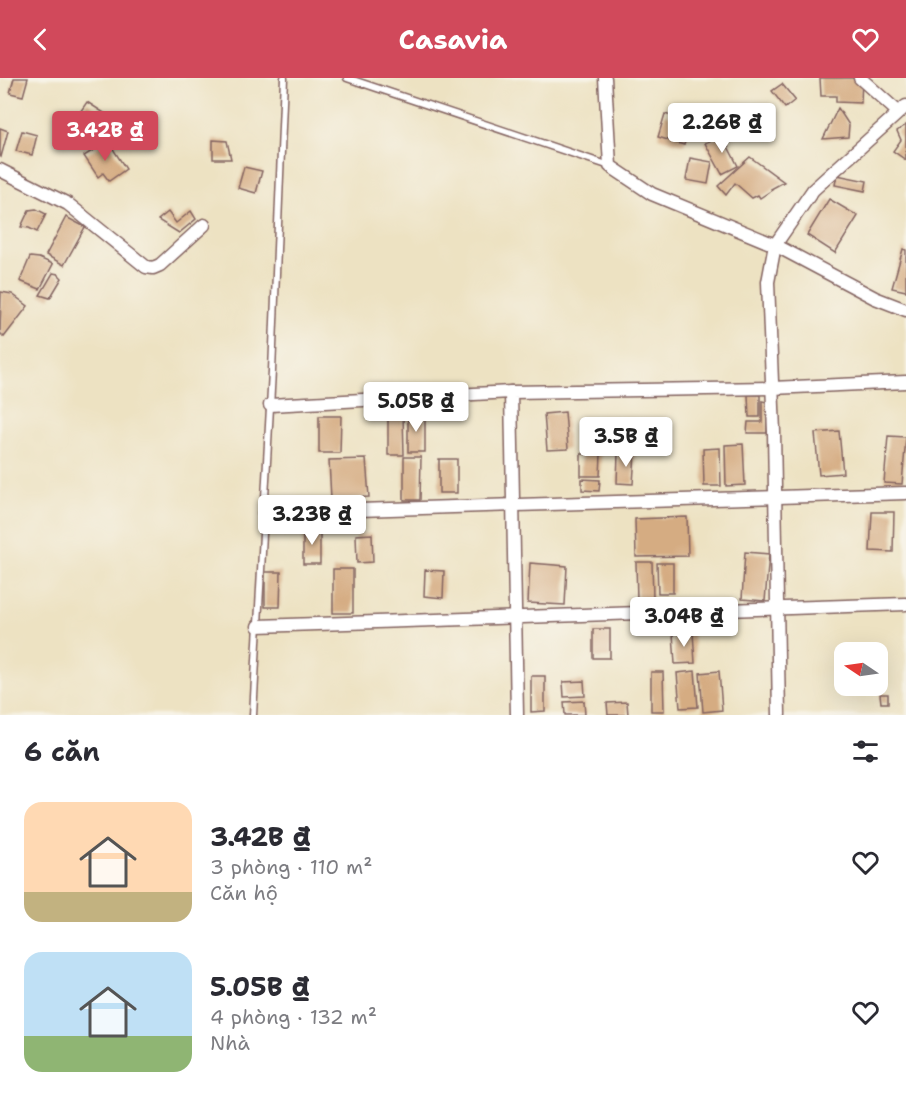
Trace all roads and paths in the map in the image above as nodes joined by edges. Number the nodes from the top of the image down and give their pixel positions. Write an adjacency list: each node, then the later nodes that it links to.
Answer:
1 (284, 78): 14 (lane)
2 (347, 78): 6 (lane)
3 (605, 78): 6 (street)
4 (860, 78): 5 (street)
5 (902, 109): 9 (street)
6 (610, 166): 9 (street)
7 (0, 170): 8 (street)
8 (204, 225)
9 (775, 245): 10 (street); 12 (street)
10 (906, 310)
11 (906, 382): 12 (street)
12 (772, 388): 13 (street); 16 (street)
13 (511, 392): 14 (street); 17 (street)
14 (270, 405): 18 (lane)
15 (906, 493): 16 (street)
16 (775, 496): 17 (street); 20 (street)
17 (513, 506): 18 (street); 21 (street)
18 (264, 513): 22 (lane)
19 (906, 604): 20 (street)
20 (776, 610): 21 (street); 25 (street)
21 (516, 618): 22 (street); 24 (street)
22 (258, 626): 23 (lane)
23 (253, 715)
24 (517, 715)
25 (779, 715)

